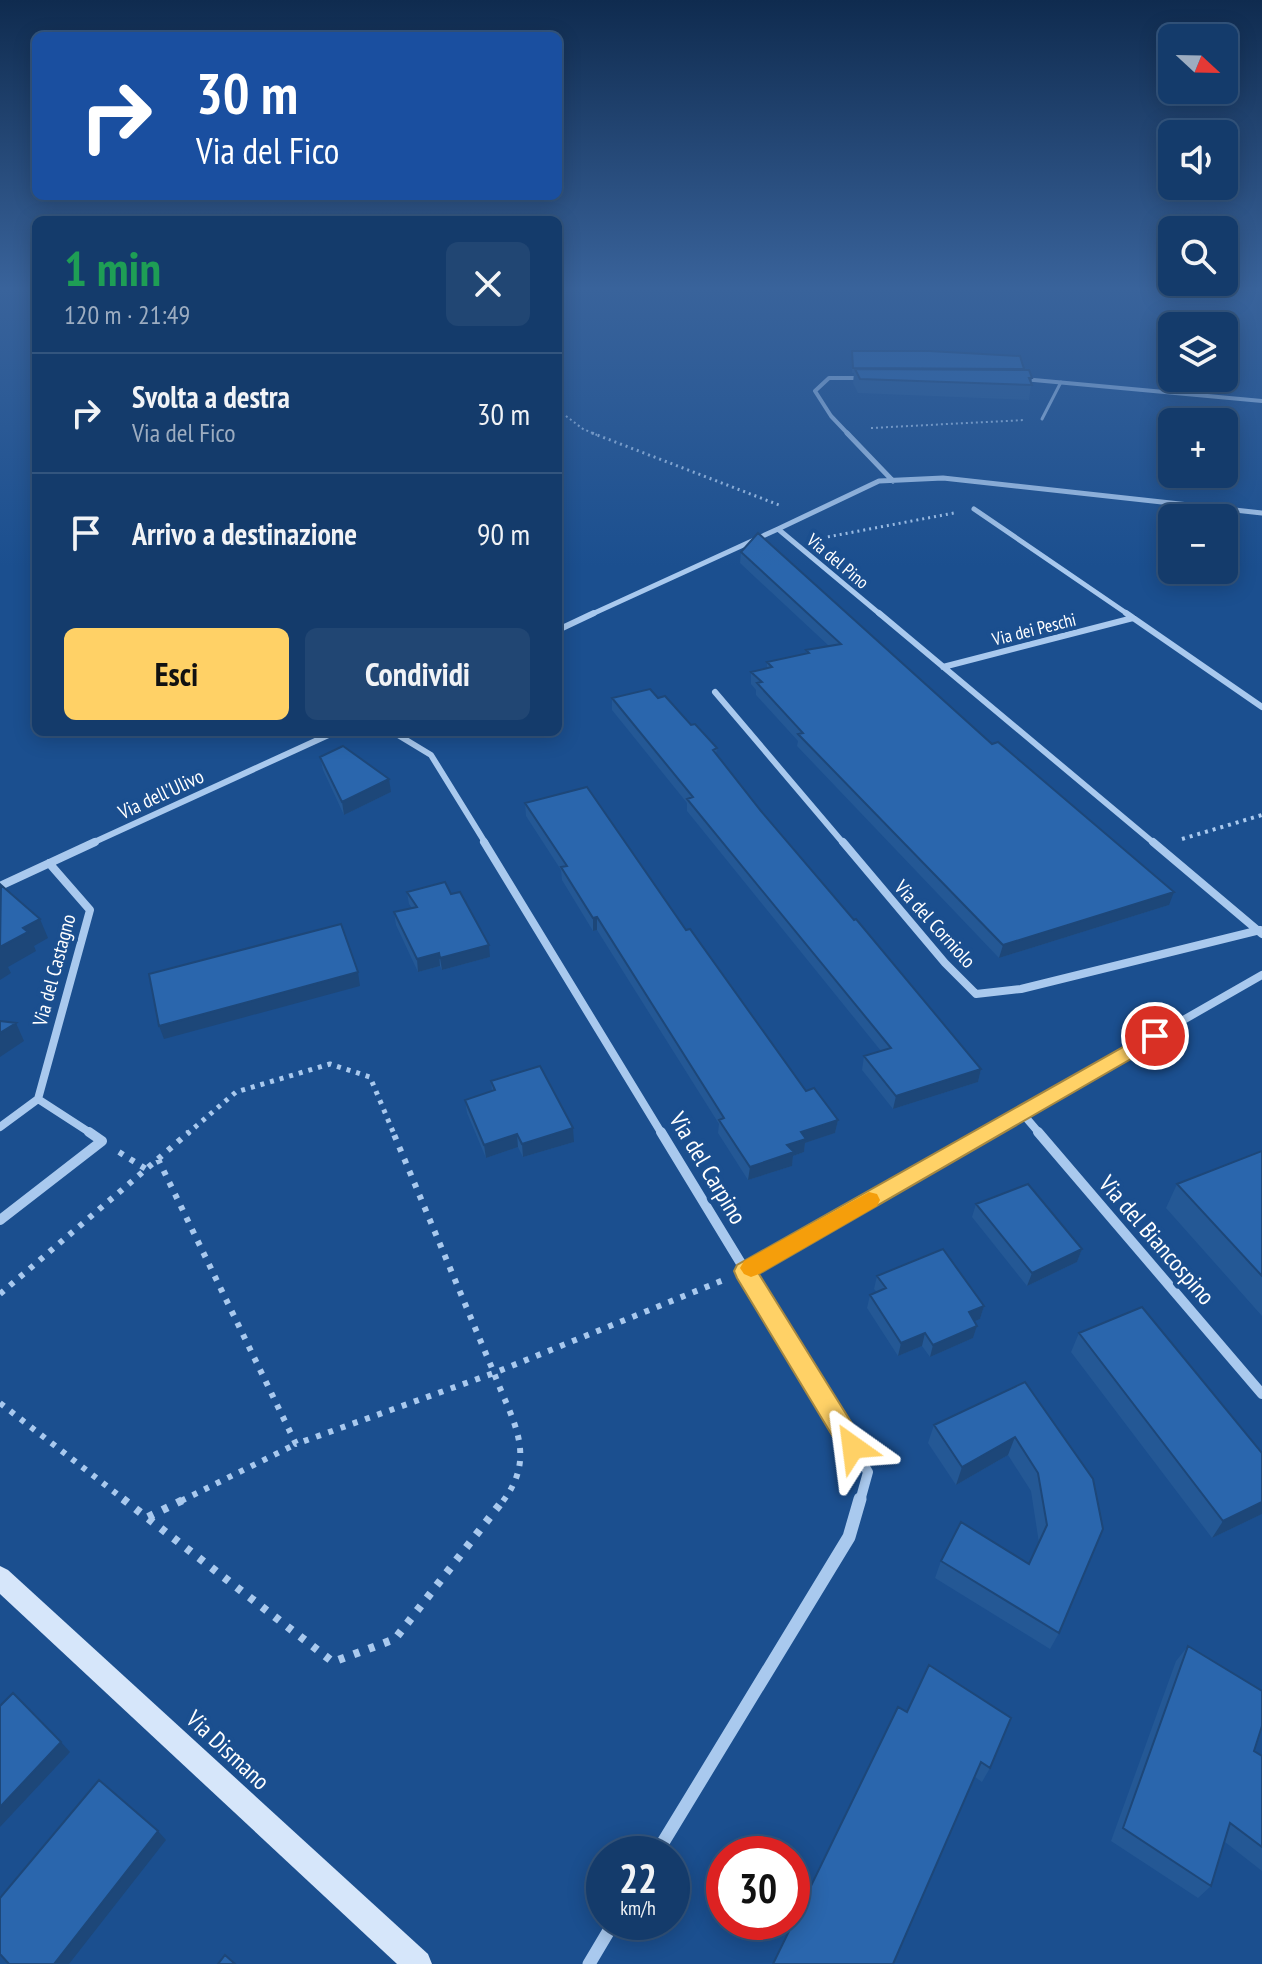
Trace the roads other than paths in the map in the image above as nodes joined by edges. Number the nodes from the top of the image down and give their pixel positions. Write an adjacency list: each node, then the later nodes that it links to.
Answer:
1 (1061, 382): 5 (lane)
2 (824, 383): 6 (street)
3 (1068, 383): 4 (street)
4 (1262, 401)
5 (1042, 419)
6 (893, 481): 8 (street, Via del Pino); 9 (street, Via del Pino)
7 (974, 509): 10 (street, Via dei Peschi)
8 (1262, 513)
9 (778, 529): 11 (street); 12 (street, Via del Pino)
10 (1133, 618): 12 (street, Via dei Peschi); 14 (street, Via dei Peschi)
11 (562, 628)
12 (943, 667): 19 (street, Via del Pino)
13 (715, 692): 19 (street, Via del Corniolo)
14 (1262, 707)
15 (326, 736): 17 (street, Via dell'Ulivo)
16 (400, 736): 25 (street, Via del Carpino)
17 (49, 863): 18 (street, Via dell'Ulivo); 21 (street, Via del Castagno)
18 (0, 886)
19 (1260, 931)
20 (1262, 975): 22 (street)
21 (38, 1099): 23 (street); 24 (street)
22 (1022, 1113): 25 (street); 26 (street, Via del Biancospino)
23 (0, 1127)
24 (0, 1220)
25 (745, 1271): 28 (street, Via del Carpino)
26 (1262, 1394)
27 (0, 1578): 30 (main road, Via Dismano)
28 (667, 1836)
29 (603, 1940): 31 (street)
30 (418, 1964)
31 (589, 1964)

